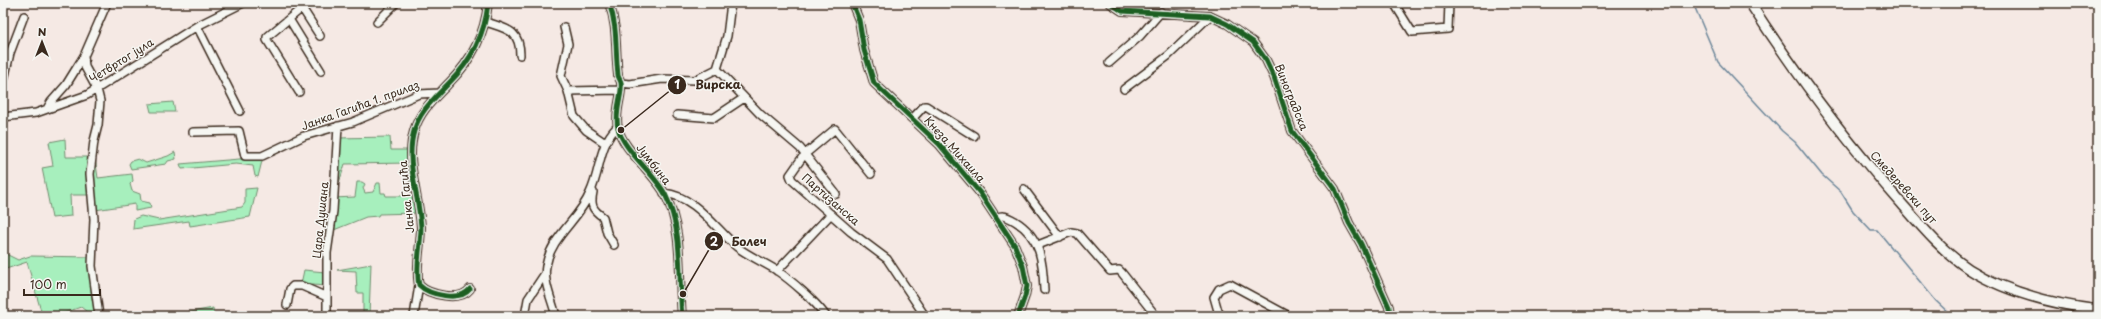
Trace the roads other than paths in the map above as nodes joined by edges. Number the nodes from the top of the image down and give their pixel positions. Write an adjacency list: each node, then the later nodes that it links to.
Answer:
1 (107, 3): 24 (street)
2 (243, 3): 20 (street, Четвртог јула)
3 (308, 3): 13 (street)
4 (396, 3): 18 (street)
5 (488, 3): 19 (street, Јанка Гагића)
6 (609, 3): 29 (street)
7 (731, 3): 26 (street)
8 (852, 3): 40 (street, Кнеза Михаила)
9 (1110, 3): 14 (street, Виноградска)
10 (1394, 3): 11 (street)
11 (1450, 3)
12 (1750, 3): 64 (main road, Смедеревски пут)
13 (302, 8): 17 (street); 22 (street)
14 (1161, 12): 16 (street, Виноградска); 25 (street)
15 (24, 16): 28 (street)
16 (1210, 16): 30 (street); 77 (street, Виноградска)
17 (289, 19): 27 (street); 33 (street)
18 (377, 22)
19 (486, 22): 23 (street); 34 (street, Јанка Гагића)
20 (197, 26): 31 (street, Четвртог јула); 37 (street)
21 (564, 28): 32 (street)
22 (320, 36)
23 (520, 55)
24 (84, 56): 31 (street); 36 (street)
25 (1109, 63)
26 (717, 69): 29 (street); 35 (street, Партизанска)
27 (321, 70)
28 (3, 85)
29 (621, 86): 32 (street); 42 (street)
30 (1124, 88)
31 (97, 89): 36 (street, Четвртог јула); 65 (street)
32 (568, 91): 45 (street)
33 (298, 92)
34 (439, 93): 41 (street, Јанка Гагића 1. прилаз); 59 (street, Јанка Гагића)
35 (744, 98): 38 (street); 46 (street, Партизанска)
36 (48, 107): 39 (street, Четвртог јула)
37 (240, 111)
38 (676, 115)
39 (3, 117)
40 (913, 118): 44 (street); 53 (street, Кнеза Михаила)
41 (338, 126): 43 (street, Јанка Гагића 1. прилаз); 62 (street, Цара Душана)
42 (617, 126): 45 (street); 50 (street, Јумбина)
43 (193, 132)
44 (974, 136)
45 (605, 143): 48 (street)
46 (804, 155): 47 (street); 51 (street); 52 (street, Партизанска)
47 (871, 174)
48 (593, 186): 55 (street); 58 (street)
49 (1024, 189): 54 (street)
50 (664, 193): 57 (street); 70 (street, Јумбина)
51 (836, 194)
52 (831, 214): 57 (street); 72 (street, Партизанска)
53 (998, 217): 56 (street); 73 (street, Кнеза Михаила)
54 (1060, 237): 56 (street); 74 (street)
55 (614, 246)
56 (1038, 246): 61 (street)
57 (777, 271): 71 (street)
58 (544, 275): 68 (street); 69 (street)
59 (420, 284): 60 (street); 67 (street, Јанка Гагића)
60 (470, 289)
61 (1044, 290)
62 (327, 297): 63 (street); 66 (street, Цара Душана)
63 (287, 305)
64 (2098, 310)
65 (99, 316)
66 (327, 316)
67 (414, 316)
68 (525, 316)
69 (556, 316)
70 (682, 316)
71 (826, 316)
72 (925, 316)
73 (1018, 316)
74 (1156, 316)
75 (1222, 316): 76 (street)
76 (1289, 316)
77 (1390, 316)

